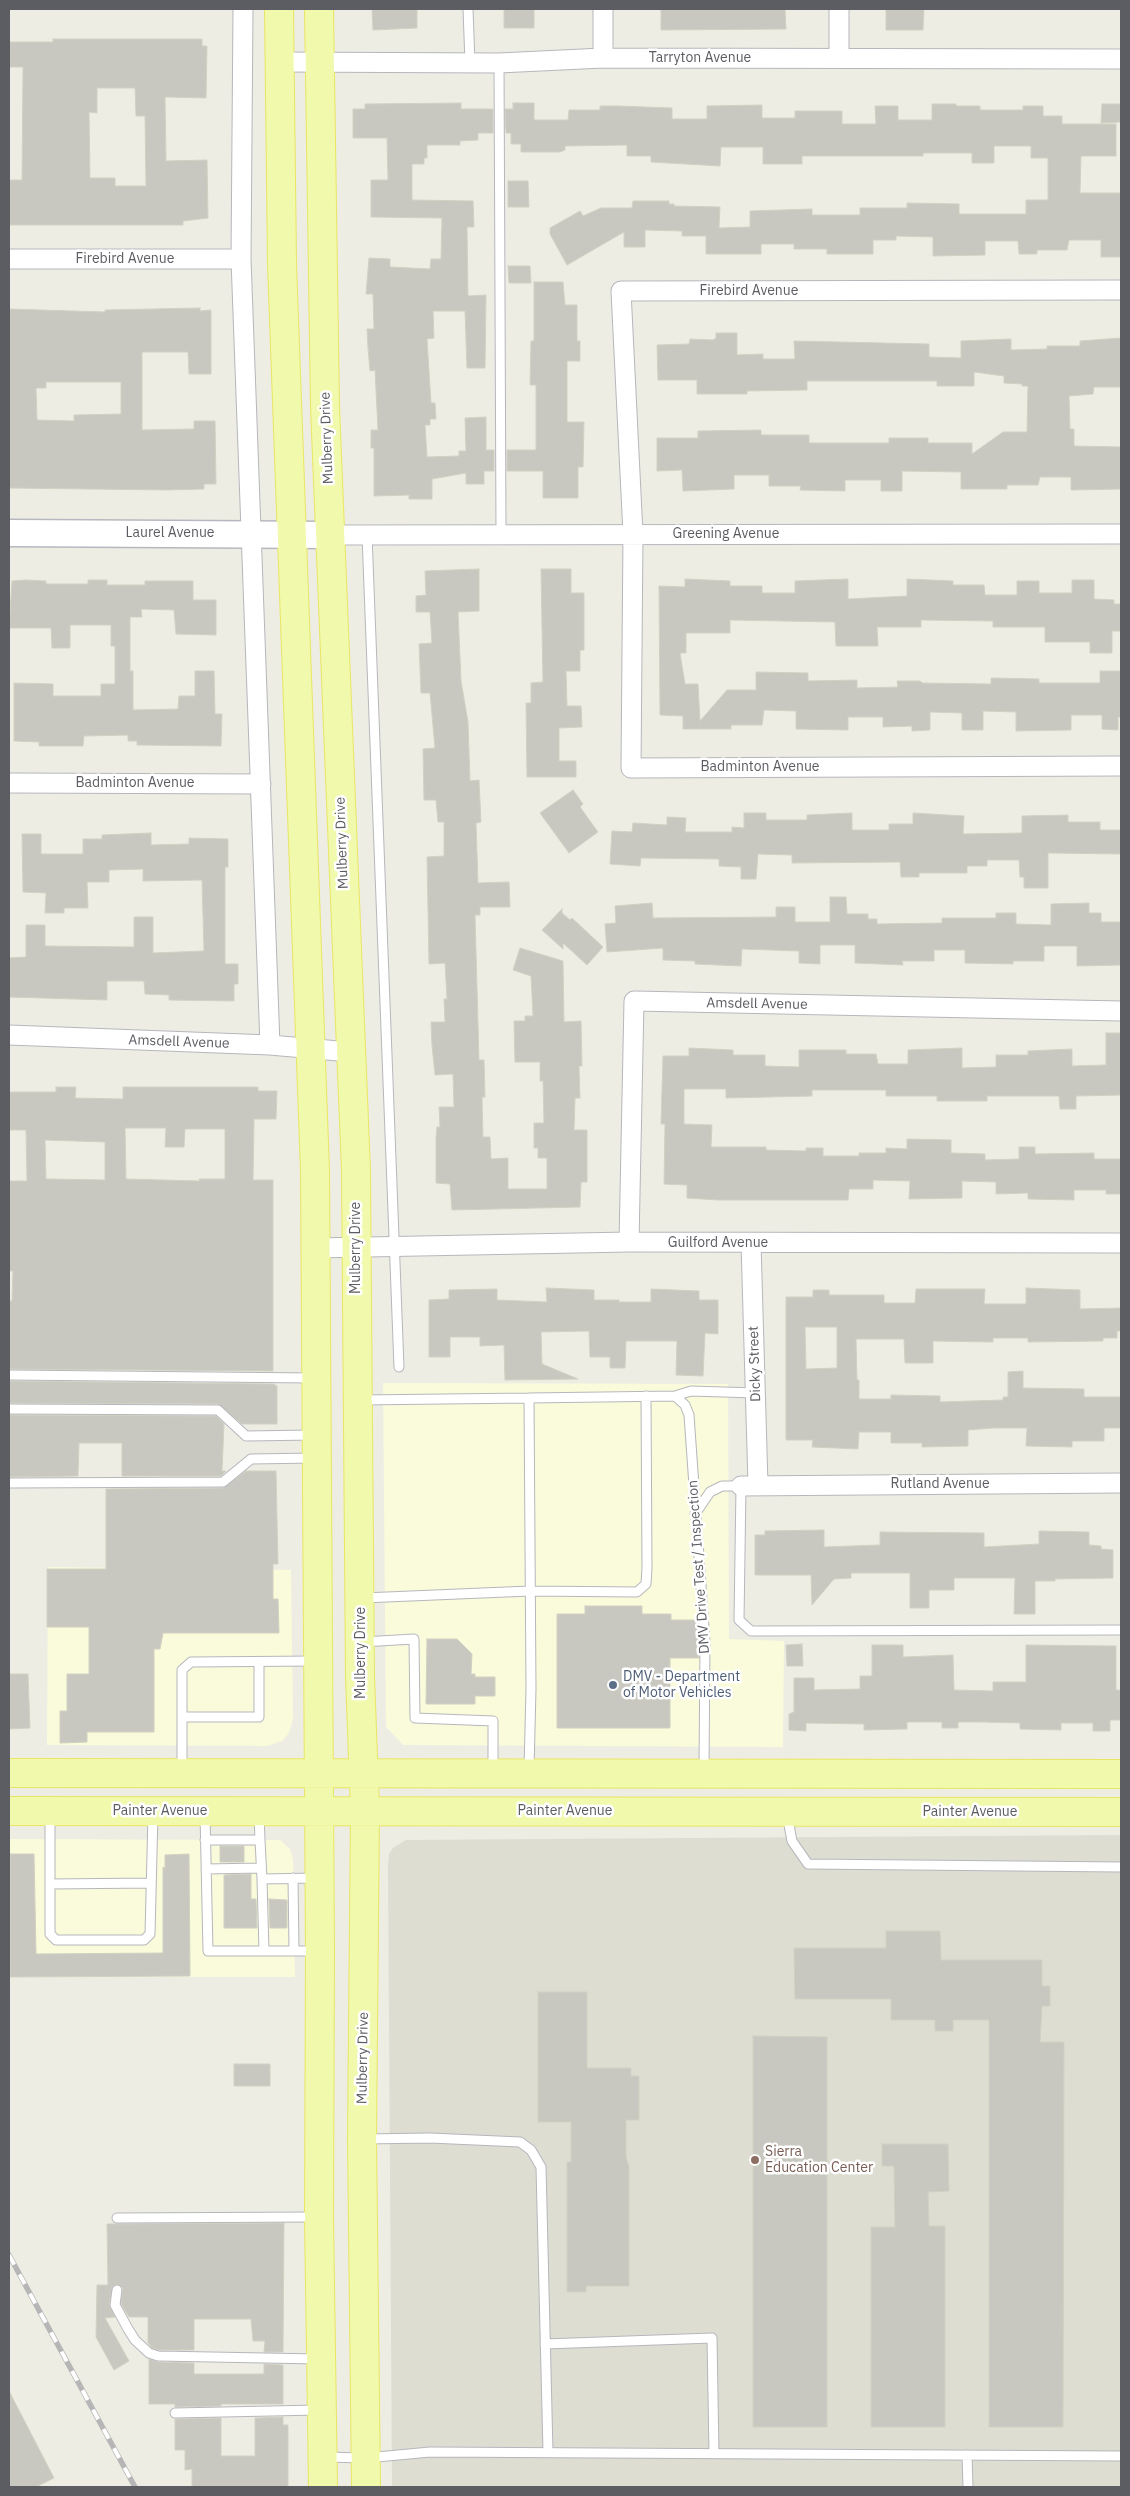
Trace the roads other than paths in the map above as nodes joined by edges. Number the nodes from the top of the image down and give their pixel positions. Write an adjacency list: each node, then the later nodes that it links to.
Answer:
1 (243, 9): 14 (street)
2 (279, 9): 10 (main road)
3 (319, 9): 13 (main road, Mulberry Drive)
4 (468, 9): 11 (lane)
5 (603, 9): 7 (street)
6 (839, 9): 8 (street)
7 (602, 58): 8 (street, Tarryton Avenue); 12 (street, Tarryton Avenue)
8 (840, 58): 9 (street, Tarryton Avenue)
9 (1121, 59)
10 (279, 62): 13 (street, Tarryton Avenue); 19 (main road)
11 (470, 63): 12 (street, Tarryton Avenue); 13 (street, Tarryton Avenue)
12 (499, 63): 20 (lane)
13 (321, 64): 23 (main road, Mulberry Drive)
14 (241, 258): 15 (street, Firebird Avenue); 18 (street)
15 (9, 259)
16 (1121, 290): 21 (street, Firebird Avenue)
17 (9, 533): 18 (street, Laurel Avenue)
18 (252, 534): 19 (street, Laurel Avenue); 27 (street)
19 (292, 534): 23 (street, Laurel Avenue); 31 (main road)
20 (501, 534): 21 (street, Greening Avenue); 24 (street, Greening Avenue)
21 (633, 534): 22 (street, Greening Avenue); 25 (street, Badminton Avenue)
22 (1121, 534)
23 (331, 535): 24 (street, Greening Avenue); 32 (main road, Mulberry Drive)
24 (366, 535): 38 (lane)
25 (1121, 766)
26 (9, 783): 27 (street, Badminton Avenue)
27 (261, 784): 30 (street)
28 (1121, 1011): 33 (street, Amsdell Avenue)
29 (9, 1035): 30 (street, Amsdell Avenue)
30 (270, 1045): 31 (street, Amsdell Avenue)
31 (310, 1048): 32 (street, Amsdell Avenue); 36 (main road)
32 (350, 1052): 37 (main road, Mulberry Drive)
33 (629, 1242): 34 (street, Guilford Avenue); 38 (street, Guilford Avenue)
34 (751, 1243): 35 (street, Guilford Avenue); 42 (street, Dicky Street)
35 (1121, 1243)
36 (315, 1248): 37 (street, Guilford Avenue); 41 (main road)
37 (356, 1248): 38 (street, Guilford Avenue); 46 (main road, Mulberry Drive)
38 (394, 1248): 39 (lane)
39 (398, 1366)
40 (9, 1375): 41 (lane)
41 (316, 1378): 48 (main road)
42 (756, 1393): 44 (lane); 51 (street, Dicky Street)
43 (646, 1396): 44 (lane); 45 (lane); 53 (lane)
44 (675, 1396): 52 (lane, DMV Drive Test / Inspection)
45 (530, 1398): 46 (lane); 53 (lane)
46 (356, 1400): 54 (main road, Mulberry Drive)
47 (9, 1410): 48 (lane)
48 (316, 1447): 49 (lane); 57 (main road)
49 (9, 1483)
50 (1121, 1483): 51 (street, Rutland Avenue)
51 (749, 1486): 52 (lane); 55 (lane)
52 (695, 1514): 66 (lane, DMV Drive Test / Inspection)
53 (530, 1591): 54 (lane); 65 (lane)
54 (360, 1598): 56 (main road, Mulberry Drive)
55 (1121, 1630)
56 (360, 1642): 63 (main road, Mulberry Drive); 64 (lane)
57 (318, 1661): 58 (lane); 62 (main road)
58 (259, 1662): 59 (lane); 59 (lane)
59 (182, 1717): 61 (lane)
60 (9, 1773): 61 (main road)
61 (182, 1773): 62 (main road)
62 (318, 1773): 63 (main road); 73 (main road)
63 (364, 1773): 64 (main road); 74 (main road, Mulberry Drive)
64 (493, 1773): 65 (main road)
65 (529, 1773): 66 (main road)
66 (704, 1773): 67 (main road)
67 (1121, 1774)
68 (9, 1811): 69 (main road, Painter Avenue)
69 (50, 1811): 70 (main road, Painter Avenue); 85 (lane)
70 (153, 1811): 71 (main road, Painter Avenue); 84 (lane)
71 (205, 1811): 72 (main road, Painter Avenue); 77 (lane)
72 (258, 1811): 73 (main road, Painter Avenue); 78 (lane)
73 (319, 1811): 74 (main road, Painter Avenue); 82 (main road)
74 (365, 1811): 75 (main road, Painter Avenue); 88 (main road, Mulberry Drive)
75 (786, 1812): 76 (main road, Painter Avenue); 79 (lane)
76 (1121, 1812)
77 (205, 1840): 78 (lane); 81 (lane)
78 (260, 1840): 80 (lane)
79 (1121, 1867)
80 (261, 1868): 81 (lane); 83 (lane)
81 (206, 1869): 86 (lane)
82 (306, 1878): 83 (lane); 87 (main road)
83 (262, 1879): 86 (lane)
84 (151, 1883): 85 (lane); 85 (lane)
85 (50, 1884)
86 (264, 1951): 87 (lane)
87 (307, 1951): 89 (main road)
88 (362, 2139): 92 (lane); 101 (main road, Mulberry Drive)
89 (319, 2217): 90 (lane); 93 (main road)
90 (117, 2218)
91 (117, 2290): 93 (lane)
92 (545, 2344): 96 (lane); 97 (lane)
93 (321, 2359): 94 (main road)
94 (321, 2410): 95 (lane); 99 (main road)
95 (175, 2413)
96 (548, 2452): 97 (lane); 101 (lane)
97 (714, 2453): 98 (lane)
98 (967, 2455): 100 (lane); 104 (lane)
99 (322, 2456): 101 (lane); 102 (main road)
100 (1121, 2456)
101 (366, 2458): 103 (main road, Mulberry Drive)
102 (322, 2487)
103 (366, 2487)
104 (968, 2487)

